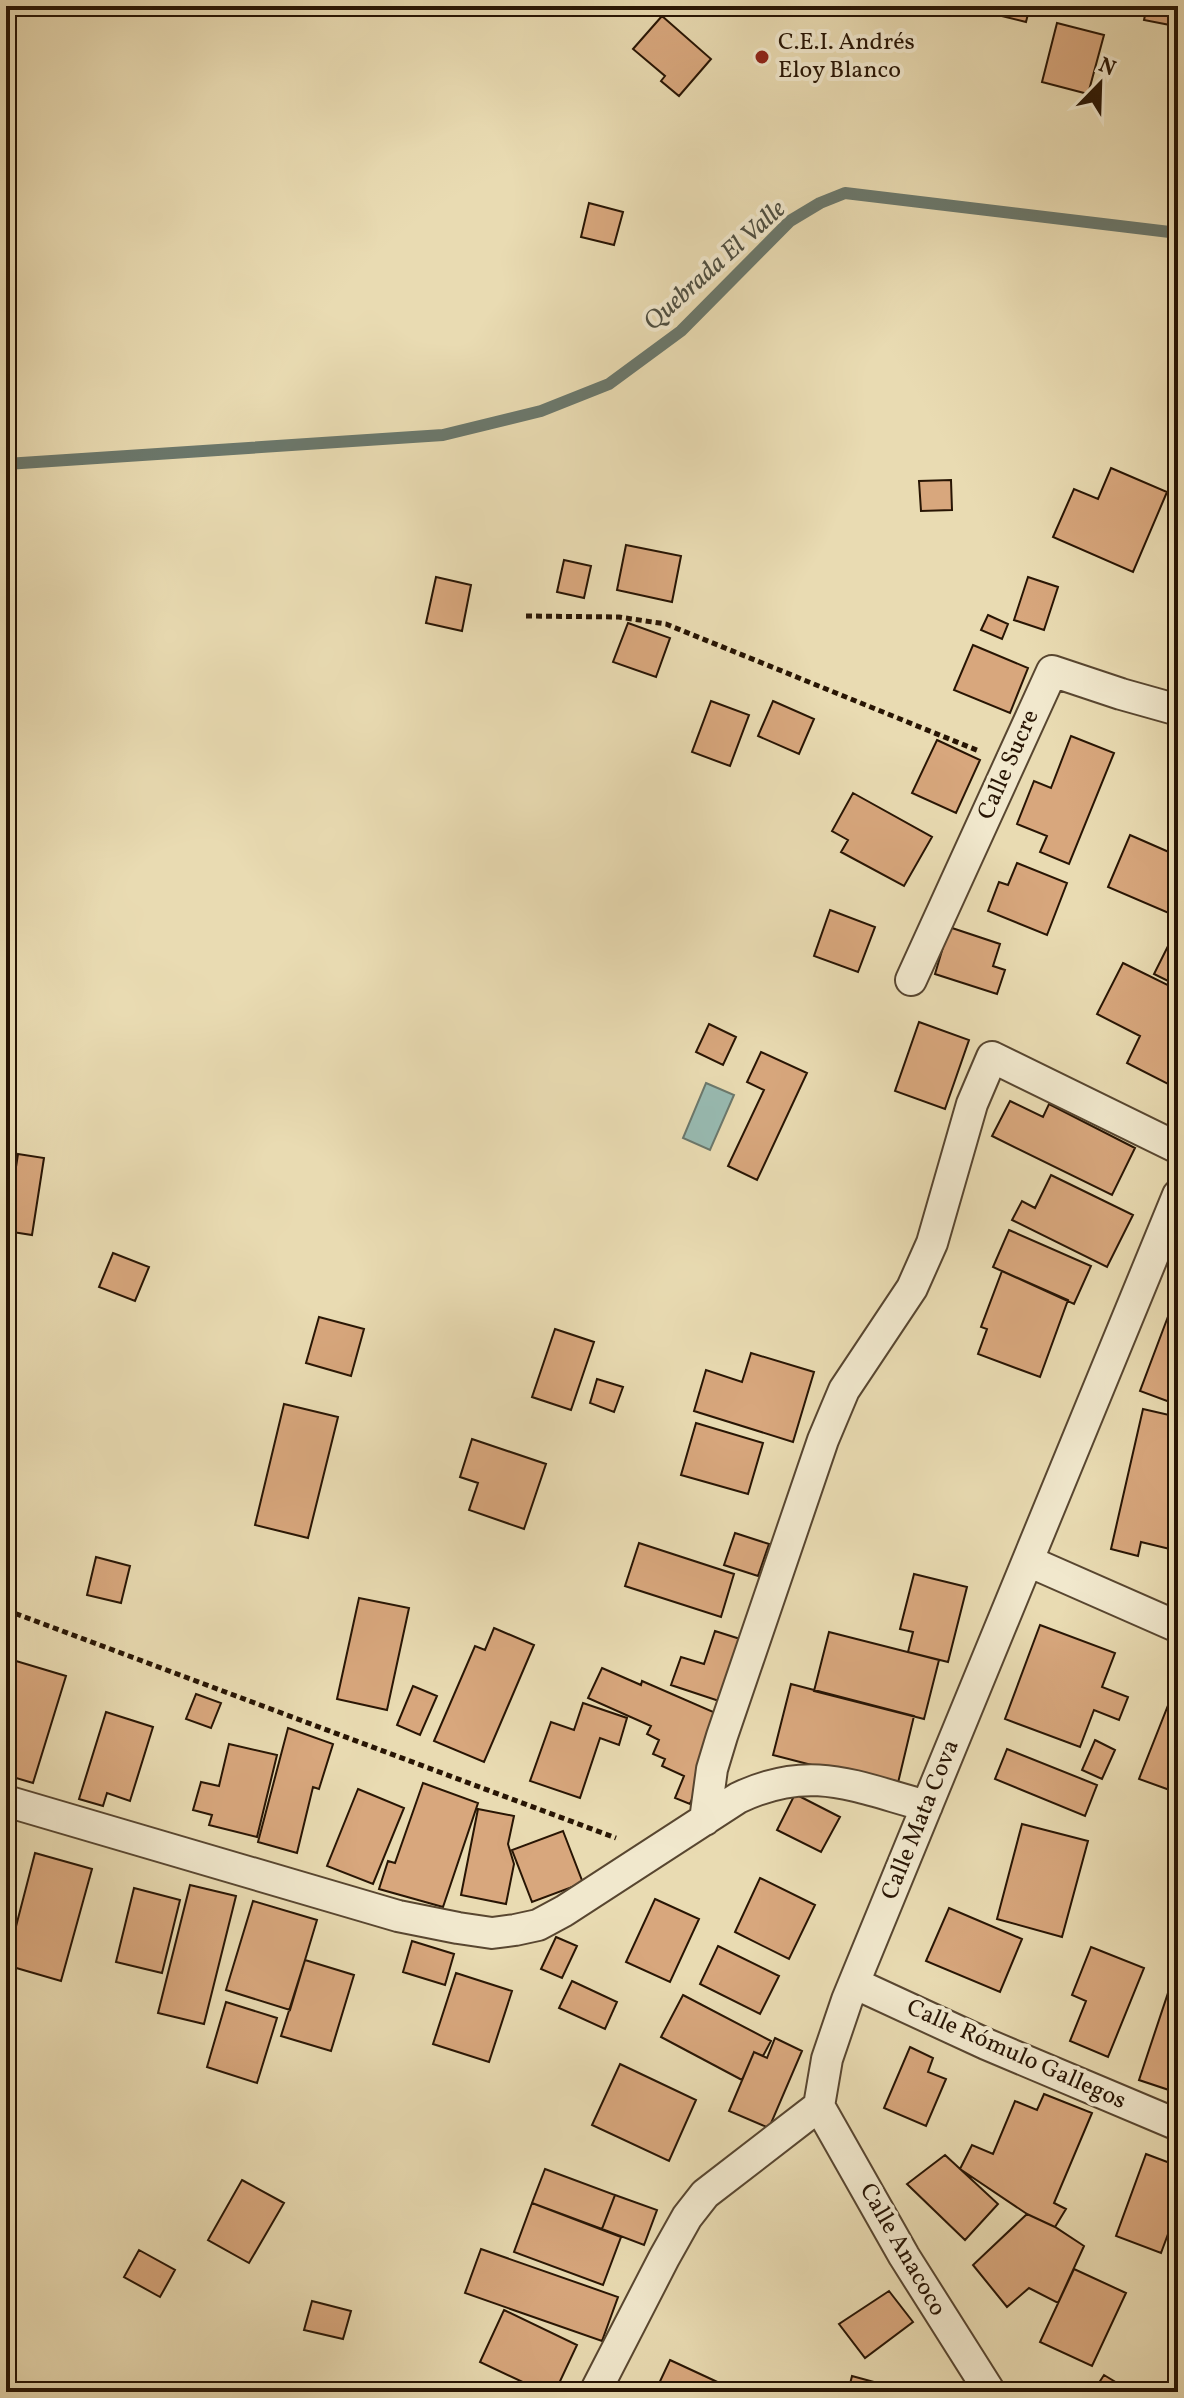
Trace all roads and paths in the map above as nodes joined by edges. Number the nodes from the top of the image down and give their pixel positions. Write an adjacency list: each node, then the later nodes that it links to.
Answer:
1 (526, 616): 3 (path)
2 (1178, 710): 3 (street, Calle Sucre)
3 (1010, 763): 4 (street, Calle Sucre)
4 (911, 980)
5 (1178, 1148): 12 (street)
6 (1176, 1204): 7 (street, Calle Mata Cova)
7 (1028, 1561): 9 (street); 11 (street, Calle Mata Cova)
8 (6, 1610): 13 (path)
9 (1178, 1627)
10 (6, 1801): 13 (street)
11 (927, 1806): 12 (street); 14 (street, Calle Mata Cova)
12 (705, 1820): 13 (street)
13 (655, 1852)
14 (854, 1983): 15 (street, Calle Mata Cova); 16 (street, Calle Rómulo Gallegos)
15 (819, 2106): 17 (street); 18 (street, Calle Anacoco)
16 (1178, 2125)
17 (595, 2392)
18 (990, 2392)

